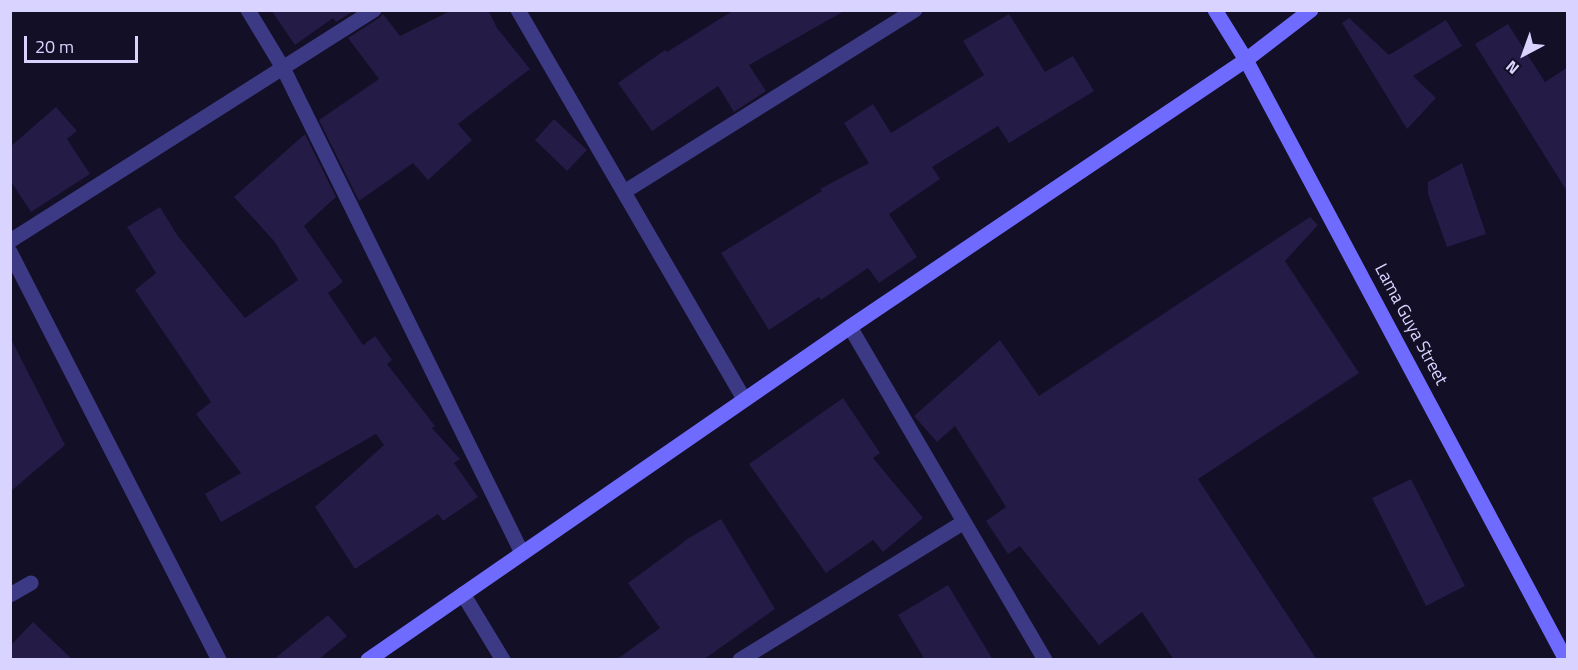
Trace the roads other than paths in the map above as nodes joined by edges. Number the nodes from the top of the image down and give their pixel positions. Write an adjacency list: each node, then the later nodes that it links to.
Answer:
1 (248, 10): 8 (street)
2 (374, 10): 8 (street)
3 (518, 10): 9 (street)
4 (915, 10): 9 (street)
5 (1215, 10): 7 (street, Lama Guya Street)
6 (1311, 10): 7 (street)
7 (1246, 60): 12 (street); 24 (street, Lama Guya Street)
8 (283, 68): 10 (street); 15 (street)
9 (624, 192): 13 (street)
10 (10, 241)
11 (10, 252): 19 (street)
12 (850, 327): 13 (street); 14 (street)
13 (744, 399): 15 (street)
14 (964, 522): 22 (street); 23 (street)
15 (522, 552): 17 (street)
16 (32, 583): 18 (street)
17 (463, 594): 20 (street); 21 (street)
18 (10, 596)
19 (219, 660)
20 (368, 660)
21 (504, 660)
22 (740, 660)
23 (1045, 660)
24 (1566, 660)

